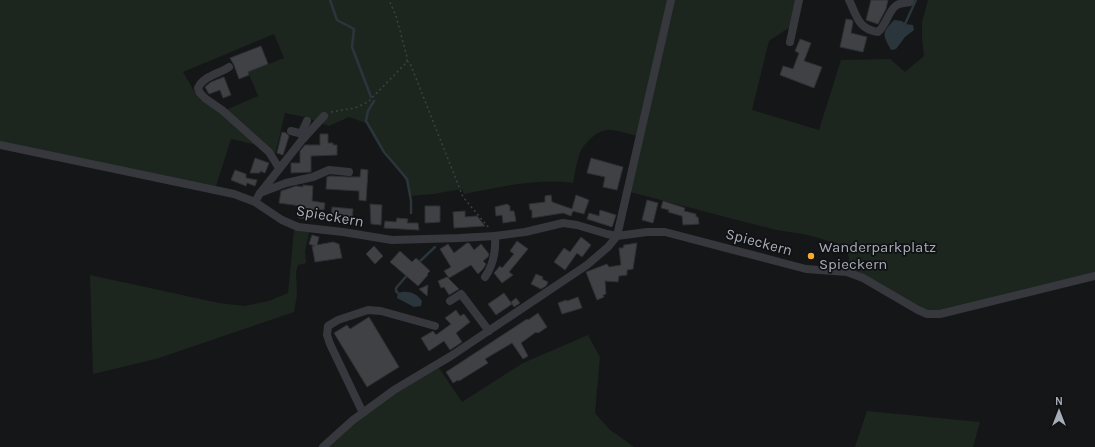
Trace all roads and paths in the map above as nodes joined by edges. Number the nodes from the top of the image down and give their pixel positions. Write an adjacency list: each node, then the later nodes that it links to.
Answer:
1 (389, 0): 7 (path)
2 (671, 0): 19 (street)
3 (799, 0): 6 (street)
4 (849, 0): 5 (street)
5 (910, 0)
6 (790, 42)
7 (407, 61): 9 (path); 18 (path)
8 (229, 67): 14 (street)
9 (324, 116): 12 (street)
10 (307, 121): 12 (street)
11 (291, 131): 12 (street)
12 (303, 135): 14 (street)
13 (0, 145): 17 (street, Spieckern)
14 (279, 168): 16 (street)
15 (349, 172): 16 (street)
16 (260, 193): 17 (street)
17 (254, 202): 18 (street, Spieckern)
18 (493, 236): 19 (street, Spieckern); 20 (street)
19 (617, 236): 21 (street, Spieckern); 24 (street)
20 (485, 276)
21 (1095, 276)
22 (450, 301): 24 (street)
23 (435, 326): 25 (street)
24 (490, 331): 25 (street)
25 (363, 413): 26 (street)
26 (323, 447)

